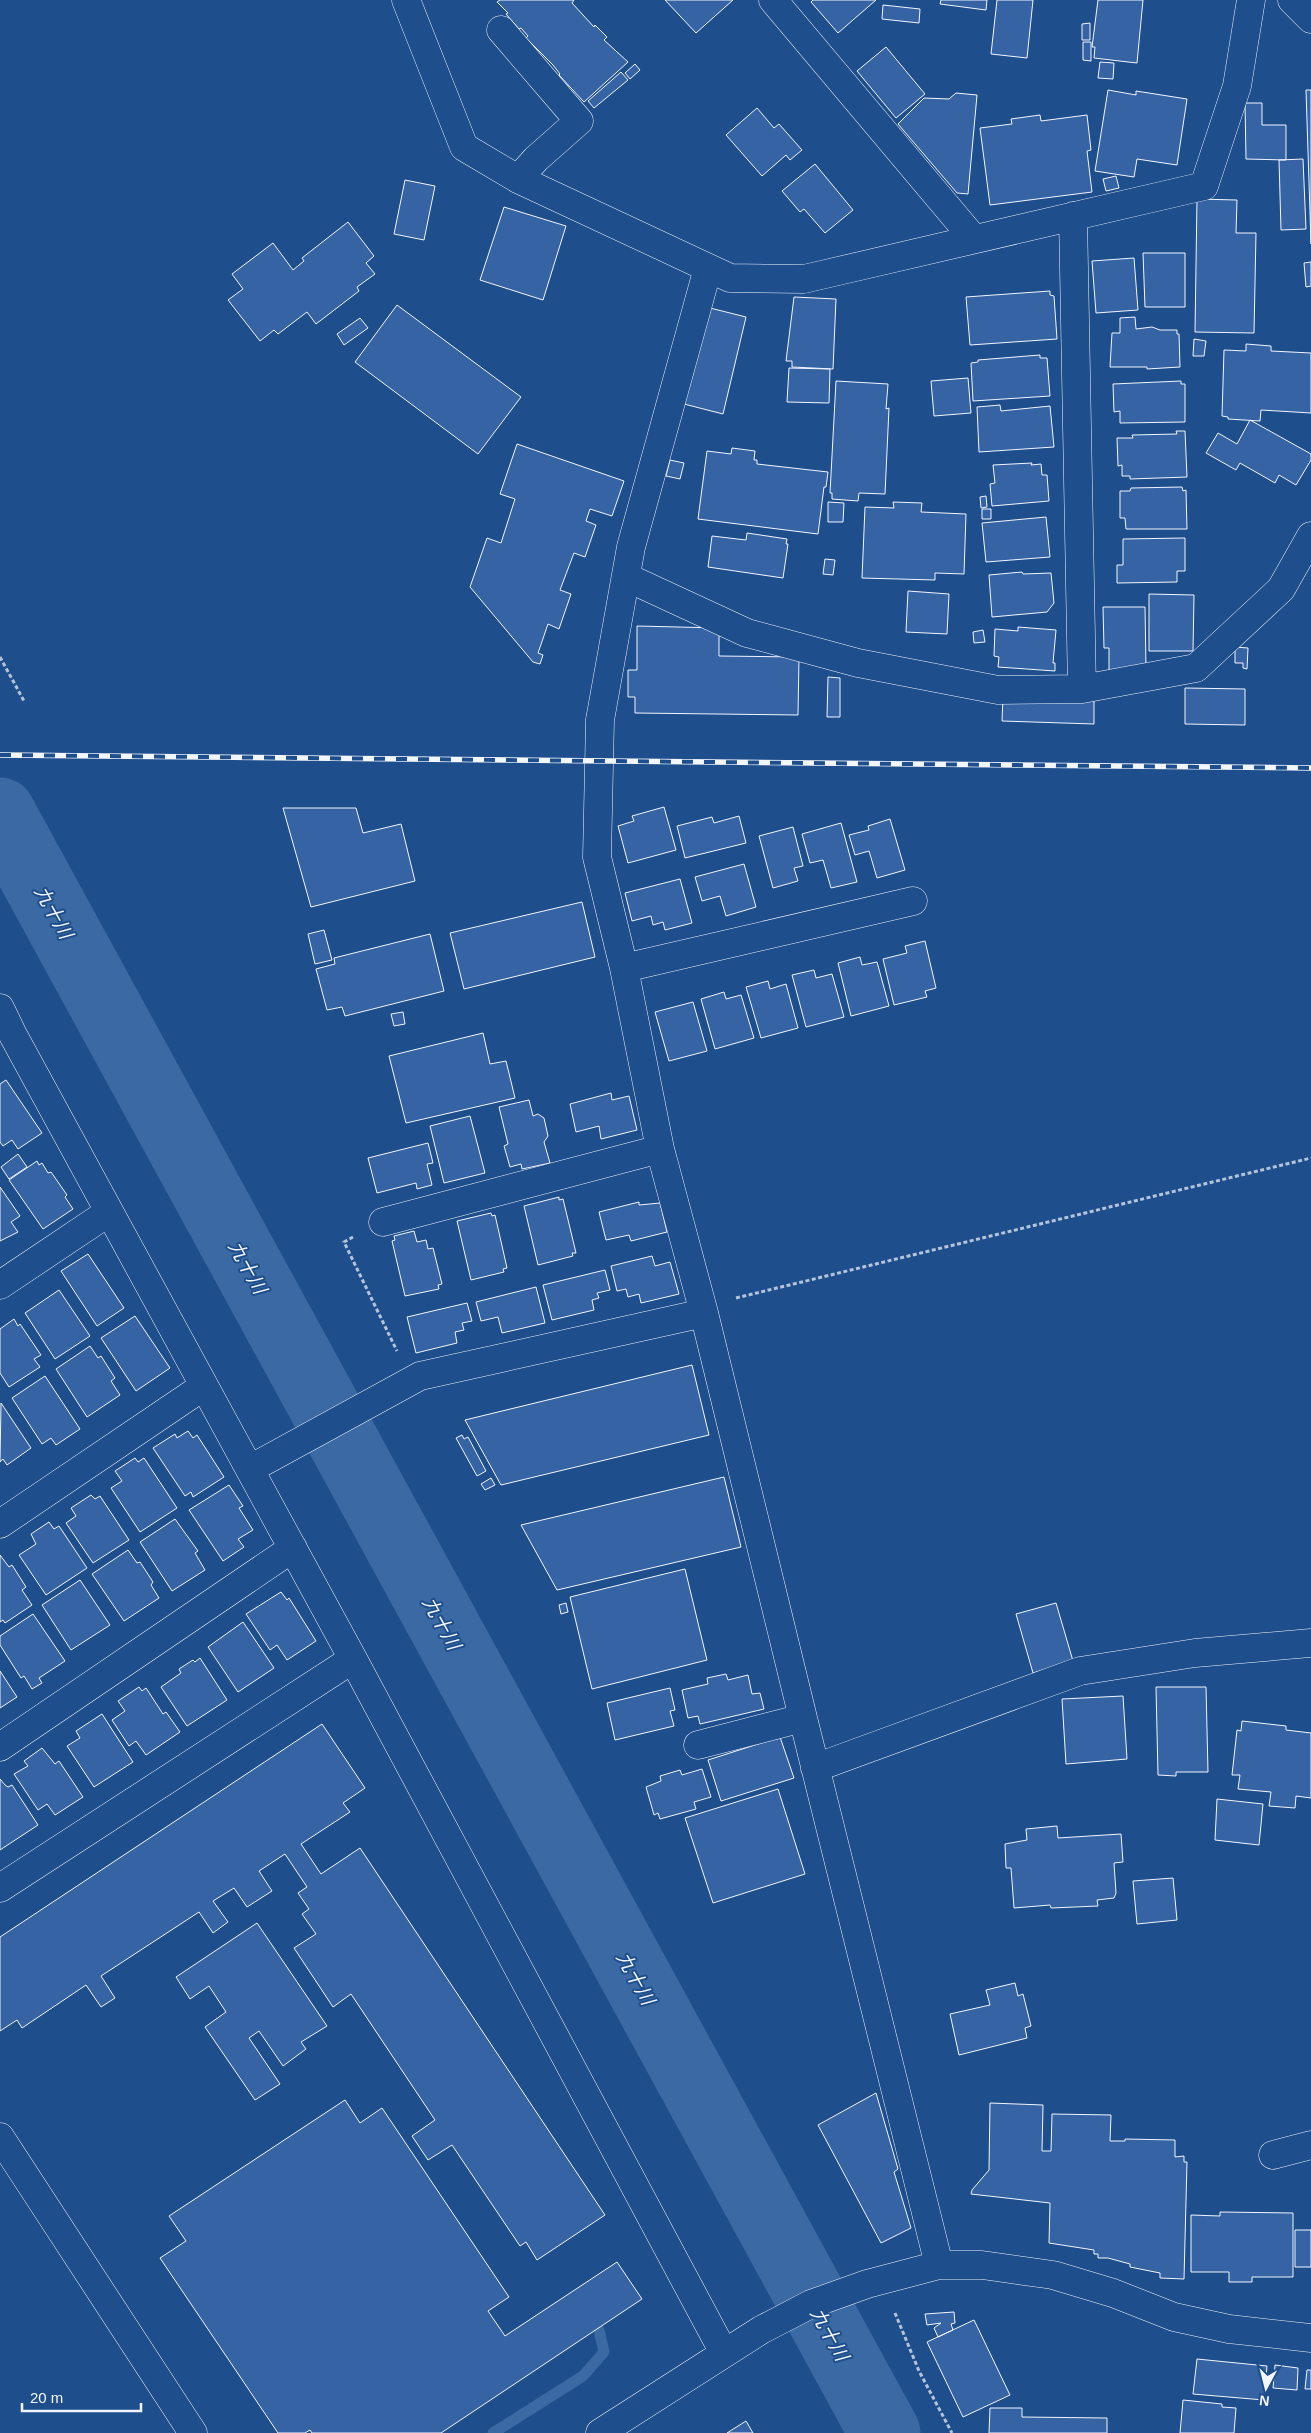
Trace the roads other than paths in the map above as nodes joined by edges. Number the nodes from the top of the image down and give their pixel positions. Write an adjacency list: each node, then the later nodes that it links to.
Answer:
1 (406, 0): 7 (street)
2 (773, 0): 9 (street)
3 (1251, 0): 8 (street)
4 (1292, 0): 5 (street)
5 (1311, 18)
6 (501, 30): 7 (street)
7 (518, 179): 10 (street)
8 (1072, 216): 9 (street); 13 (street)
9 (974, 240): 10 (street)
10 (708, 268): 12 (street)
11 (1311, 536): 13 (street)
12 (626, 577): 13 (street); 15 (street)
13 (1082, 690)
14 (913, 901): 15 (street)
15 (624, 968): 18 (street)
16 (0, 1008): 17 (street)
17 (6, 1039): 19 (street)
18 (660, 1149): 20 (street); 22 (street)
19 (109, 1212): 21 (street); 23 (street)
20 (383, 1222)
21 (0, 1285)
22 (703, 1309): 24 (street); 29 (street)
23 (204, 1386): 24 (street); 25 (street)
24 (250, 1469): 26 (street)
25 (0, 1524)
26 (293, 1548): 28 (street); 31 (street)
27 (1311, 1643): 32 (street)
28 (353, 1659): 33 (street); 39 (street)
29 (802, 1718): 30 (street); 32 (street)
30 (698, 1745)
31 (0, 1746)
32 (815, 1768): 37 (street)
33 (0, 1888)
34 (0, 2137): 40 (street)
35 (1311, 2146): 36 (street)
36 (1273, 2155)
37 (939, 2265): 38 (street); 39 (street)
38 (1311, 2338)
39 (724, 2353): 41 (street)
40 (193, 2433)
41 (600, 2433)

